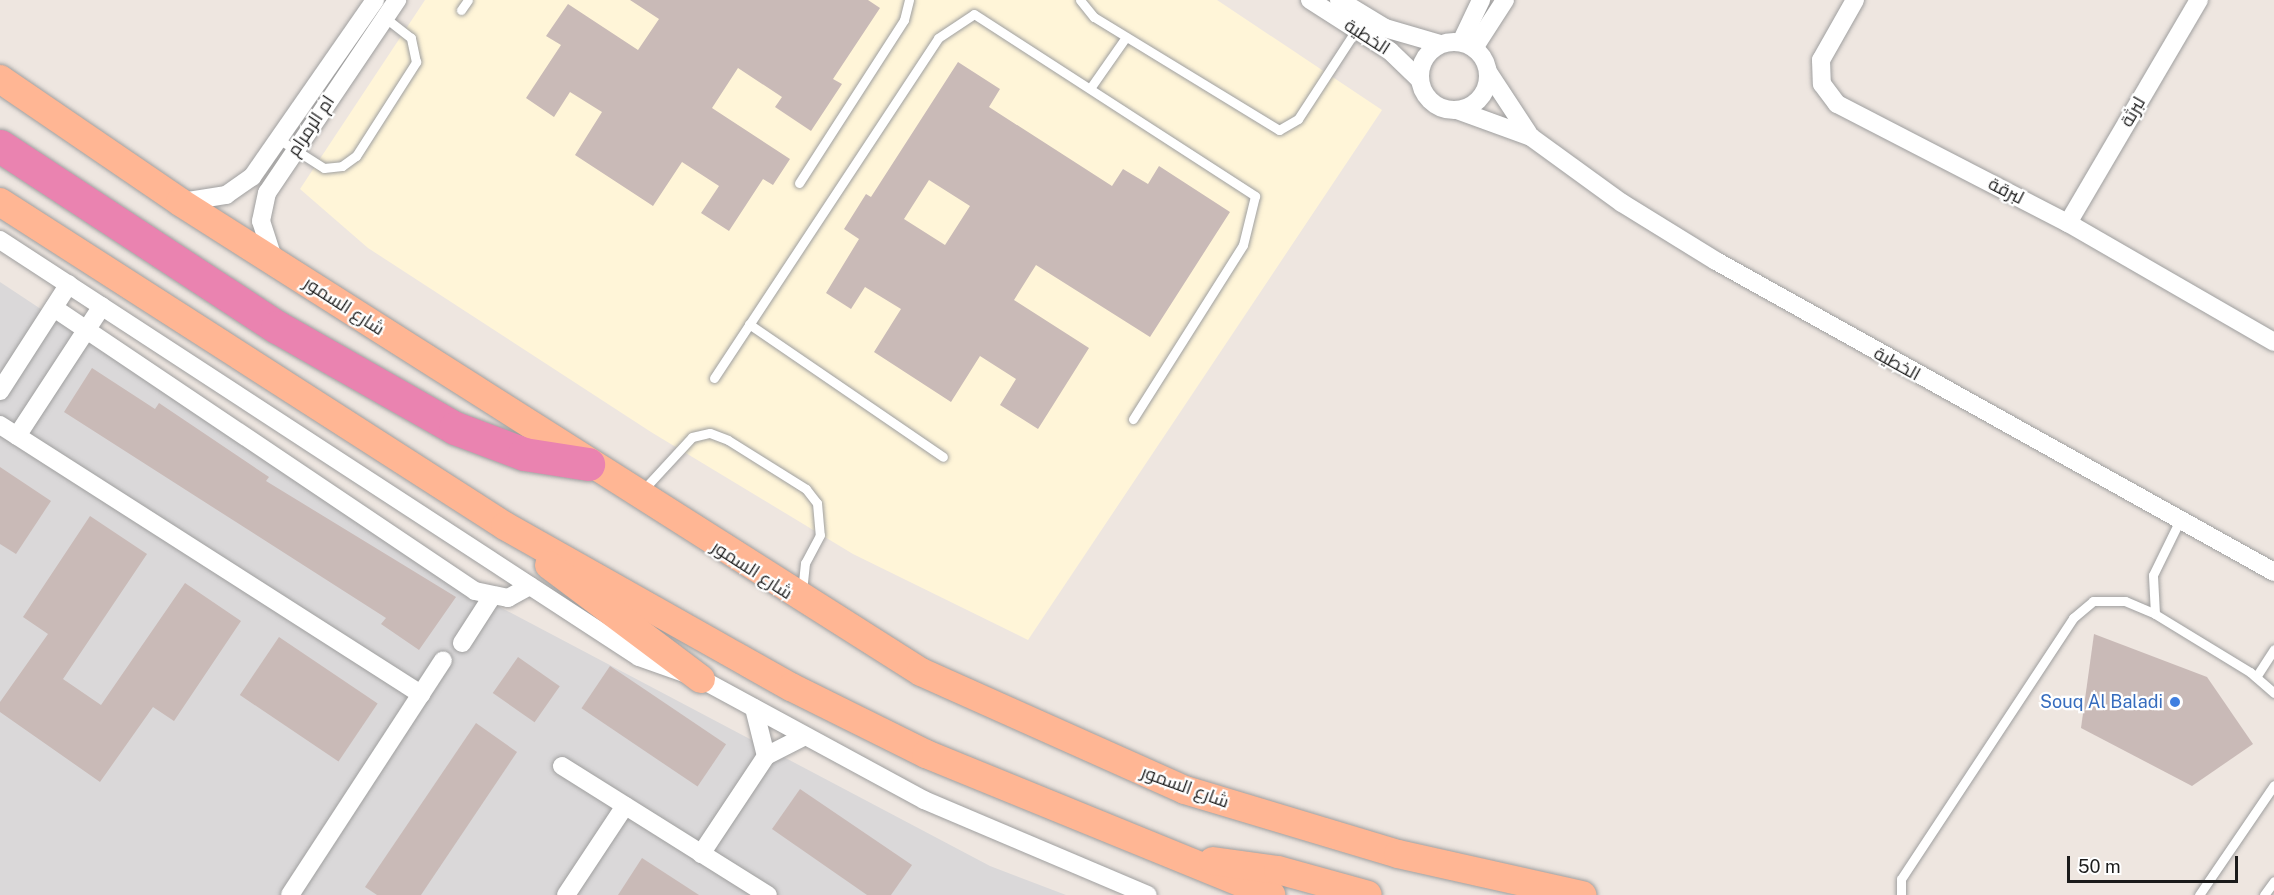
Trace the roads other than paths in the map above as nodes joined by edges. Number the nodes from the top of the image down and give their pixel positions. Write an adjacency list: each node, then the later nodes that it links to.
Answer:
1 (468, 0): 11 (lane)
2 (909, 0): 24 (lane)
3 (1080, 0): 13 (lane)
4 (1310, 0): 12 (street, الخطية)
5 (1339, 0): 14 (street, الخطية)
6 (1481, 0): 15 (street)
7 (1505, 0): 15 (street)
8 (1855, 0): 27 (street, لبرقة)
9 (2199, 0): 27 (street, لبرثة)
10 (384, 5): 22 (street, ام الرمرام); 22 (lane)
11 (461, 10)
12 (1356, 30): 13 (lane); 18 (street, الخطية)
13 (1126, 37): 19 (lane)
14 (1440, 44): 15 (street); 18 (street)
15 (1468, 45): 16 (street)
16 (1488, 72): 20 (street); 21 (street, الخطية)
17 (0, 79): 26 (main road, شارع السمور)
18 (1419, 79): 20 (street)
19 (1091, 87): 33 (lane); 38 (lane)
20 (1457, 110): 21 (street, الخطية)
21 (1531, 137): 44 (street, الخطية)
22 (288, 145): 26 (street, ام الرمرام); 29 (street, ام الرمرام)
23 (0, 146): 42 (highway)
24 (800, 183)
25 (0, 202): 45 (main road)
26 (180, 202): 29 (main road, شارع السمور)
27 (2068, 223): 35 (street, لبرقة)
28 (0, 240): 30 (street)
29 (275, 262): 42 (main road, شارع السمور)
30 (69, 284): 31 (street); 32 (street)
31 (102, 306): 34 (street); 47 (street)
32 (54, 308): 34 (street); 37 (street)
33 (749, 324): 36 (lane); 41 (lane)
34 (86, 329): 40 (street); 48 (street)
35 (2274, 342)
36 (714, 378)
37 (0, 391)
38 (1133, 419)
39 (0, 425): 40 (street)
40 (17, 436): 57 (street)
41 (943, 457)
42 (588, 464): 43 (main road, شارع السمور)
43 (635, 494): 49 (main road, شارع السمور); 49 (lane)
44 (2179, 522): 46 (street, الخطية); 50 (lane)
45 (505, 526): 55 (main road); 65 (main road)
46 (2274, 572)
47 (530, 586): 48 (street); 55 (street)
48 (491, 598): 51 (street)
49 (806, 604): 73 (main road, شارع السمور)
50 (2155, 614): 54 (lane); 74 (lane)
51 (462, 643)
52 (2274, 649): 54 (lane)
53 (443, 660): 57 (street)
54 (2256, 677): 56 (lane)
55 (701, 679): 58 (street)
56 (2274, 693)
57 (420, 694): 67 (street)
58 (754, 708): 59 (street); 60 (street)
59 (805, 736): 60 (street); 70 (street)
60 (766, 756): 64 (street)
61 (562, 766): 63 (street)
62 (2274, 785): 75 (lane)
63 (625, 806): 64 (street); 68 (street)
64 (701, 854): 69 (street)
65 (1160, 854): 71 (main road); 72 (main road)
66 (2274, 881): 76 (lane)
67 (290, 895)
68 (566, 895)
69 (768, 895)
70 (1148, 895)
71 (1271, 895)
72 (1368, 895)
73 (1582, 895)
74 (1901, 895)
75 (2199, 895)
76 (2264, 895)

